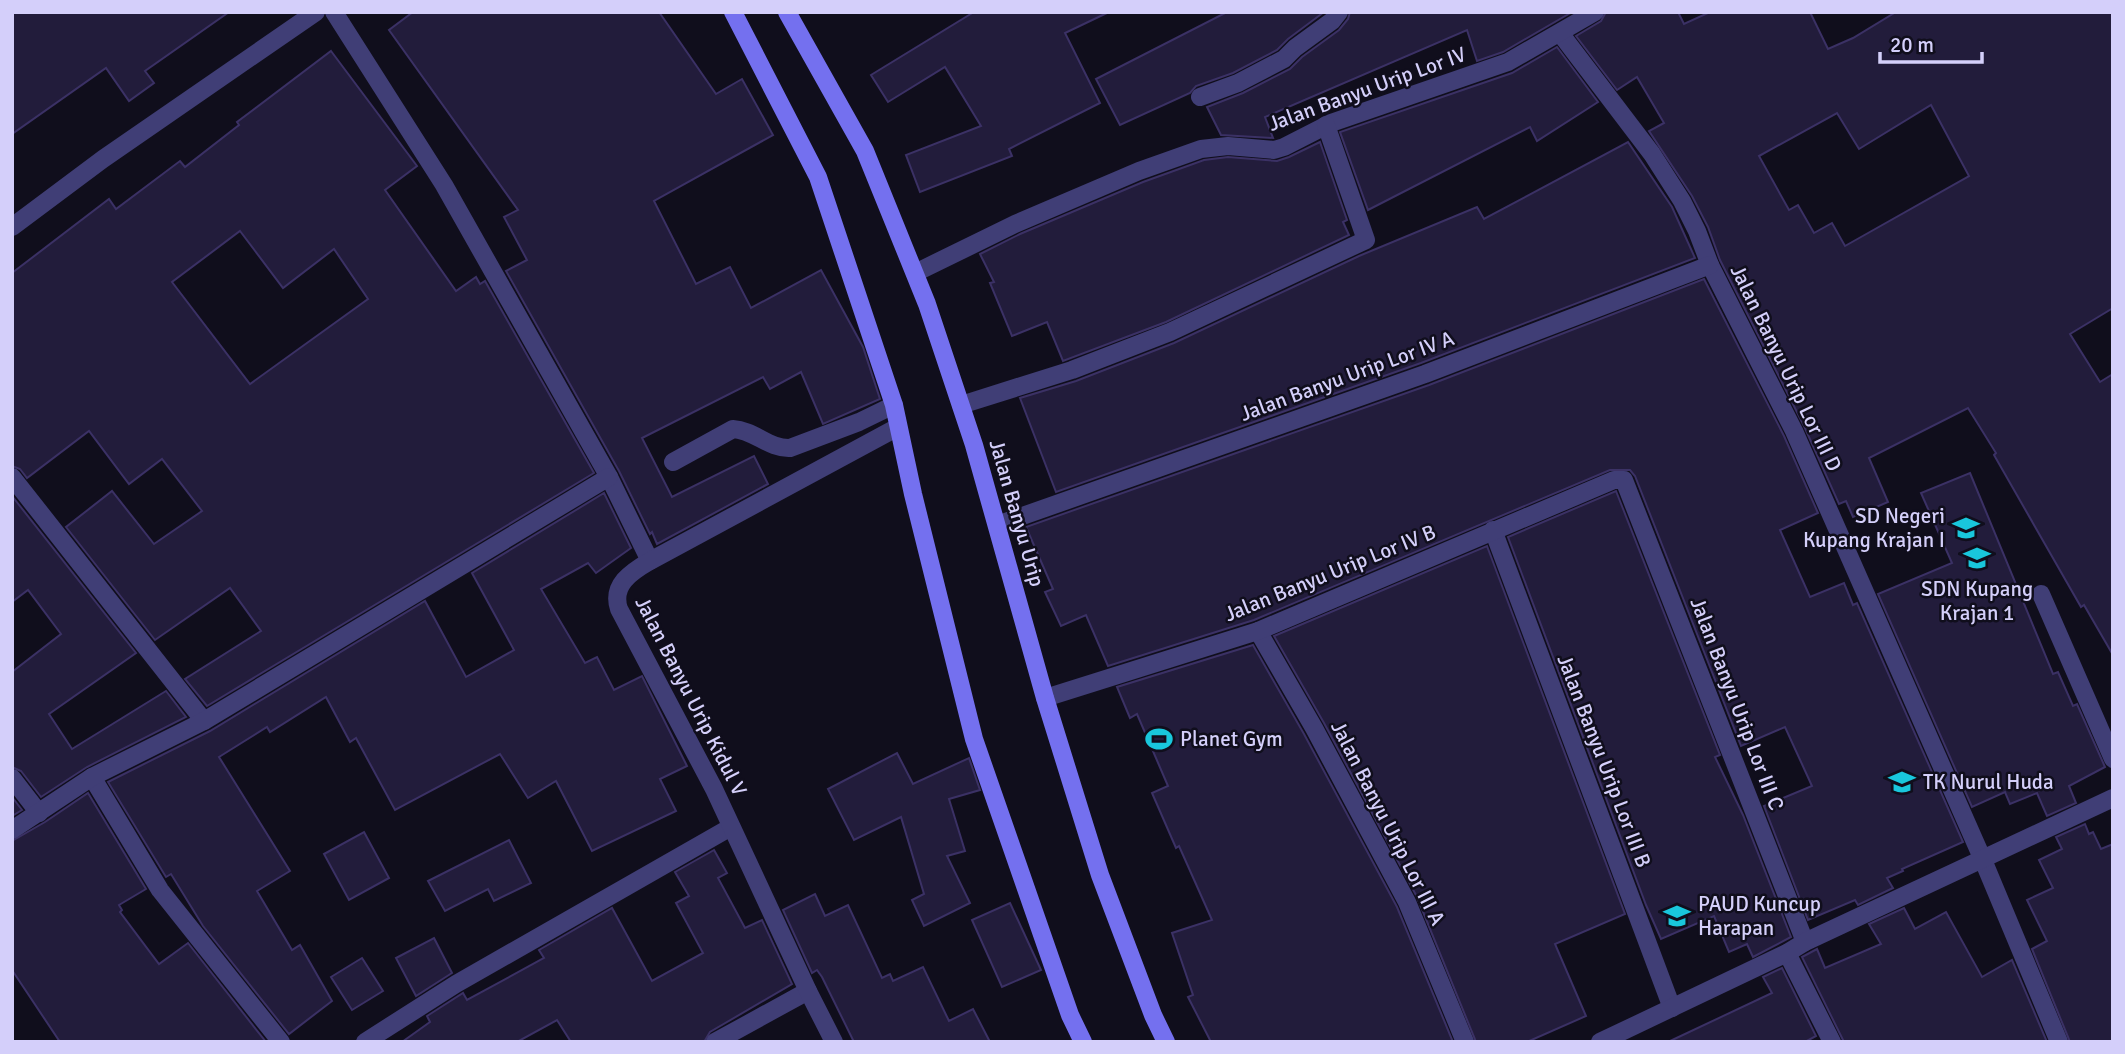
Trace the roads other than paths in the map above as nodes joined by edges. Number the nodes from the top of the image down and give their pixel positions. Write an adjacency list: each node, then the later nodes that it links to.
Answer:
1 (316, 12): 10 (street)
2 (334, 12): 18 (street)
3 (733, 12): 13 (main road)
4 (787, 12): 12 (main road, Jalan Banyu Urip)
5 (1339, 12): 8 (street)
6 (1595, 12): 7 (street, Jalan Banyu Urip Lor IV)
7 (1560, 33): 9 (street, Jalan Banyu Urip Lor IV); 11 (street, Jalan Banyu Urip Lor III D)
8 (1200, 97)
9 (1326, 125): 12 (street, Jalan Banyu Urip Lor IV); 14 (street)
10 (12, 228)
11 (1710, 265): 20 (street, Jalan Banyu Urip Lor IV A); 34 (street, Jalan Banyu Urip Lor III D)
12 (915, 272): 14 (main road, Jalan Banyu Urip)
13 (894, 405): 15 (main road); 16 (street)
14 (961, 405): 20 (main road, Jalan Banyu Urip)
15 (898, 427): 22 (street, Jalan Banyu Urip Kidul V); 43 (main road)
16 (673, 462)
17 (12, 477): 26 (street)
18 (609, 477): 22 (street); 26 (street)
19 (1627, 483): 21 (street, Jalan Banyu Urip Lor IV B); 35 (street, Jalan Banyu Urip Lor III C)
20 (997, 525): 25 (main road, Jalan Banyu Urip)
21 (1493, 530): 24 (street, Jalan Banyu Urip Lor IV B); 38 (street, Jalan Banyu Urip Lor III B)
22 (650, 561): 32 (street, Jalan Banyu Urip Kidul V)
23 (2041, 594): 27 (street)
24 (1258, 631): 25 (street, Jalan Banyu Urip Lor IV B); 45 (street, Jalan Banyu Urip Lor III A)
25 (1045, 698): 44 (main road, Jalan Banyu Urip)
26 (204, 721): 29 (street)
27 (2113, 759)
28 (12, 778): 31 (street)
29 (92, 778): 31 (street); 39 (street)
30 (2113, 798): 34 (street)
31 (39, 813): 33 (street)
32 (731, 827): 37 (street, Jalan Banyu Urip Kidul V); 40 (street)
33 (12, 830)
34 (1983, 860): 35 (street); 48 (street, Jalan Banyu Urip Lor III D)
35 (1805, 942): 36 (street)
36 (1787, 953): 38 (street); 47 (street)
37 (807, 991): 41 (street); 42 (street, Jalan Banyu Urip Kidul V)
38 (1672, 1008): 46 (street)
39 (281, 1042)
40 (365, 1042)
41 (715, 1042)
42 (834, 1042)
43 (1083, 1042)
44 (1166, 1042)
45 (1465, 1042)
46 (1600, 1042)
47 (1832, 1042)
48 (2059, 1042)

